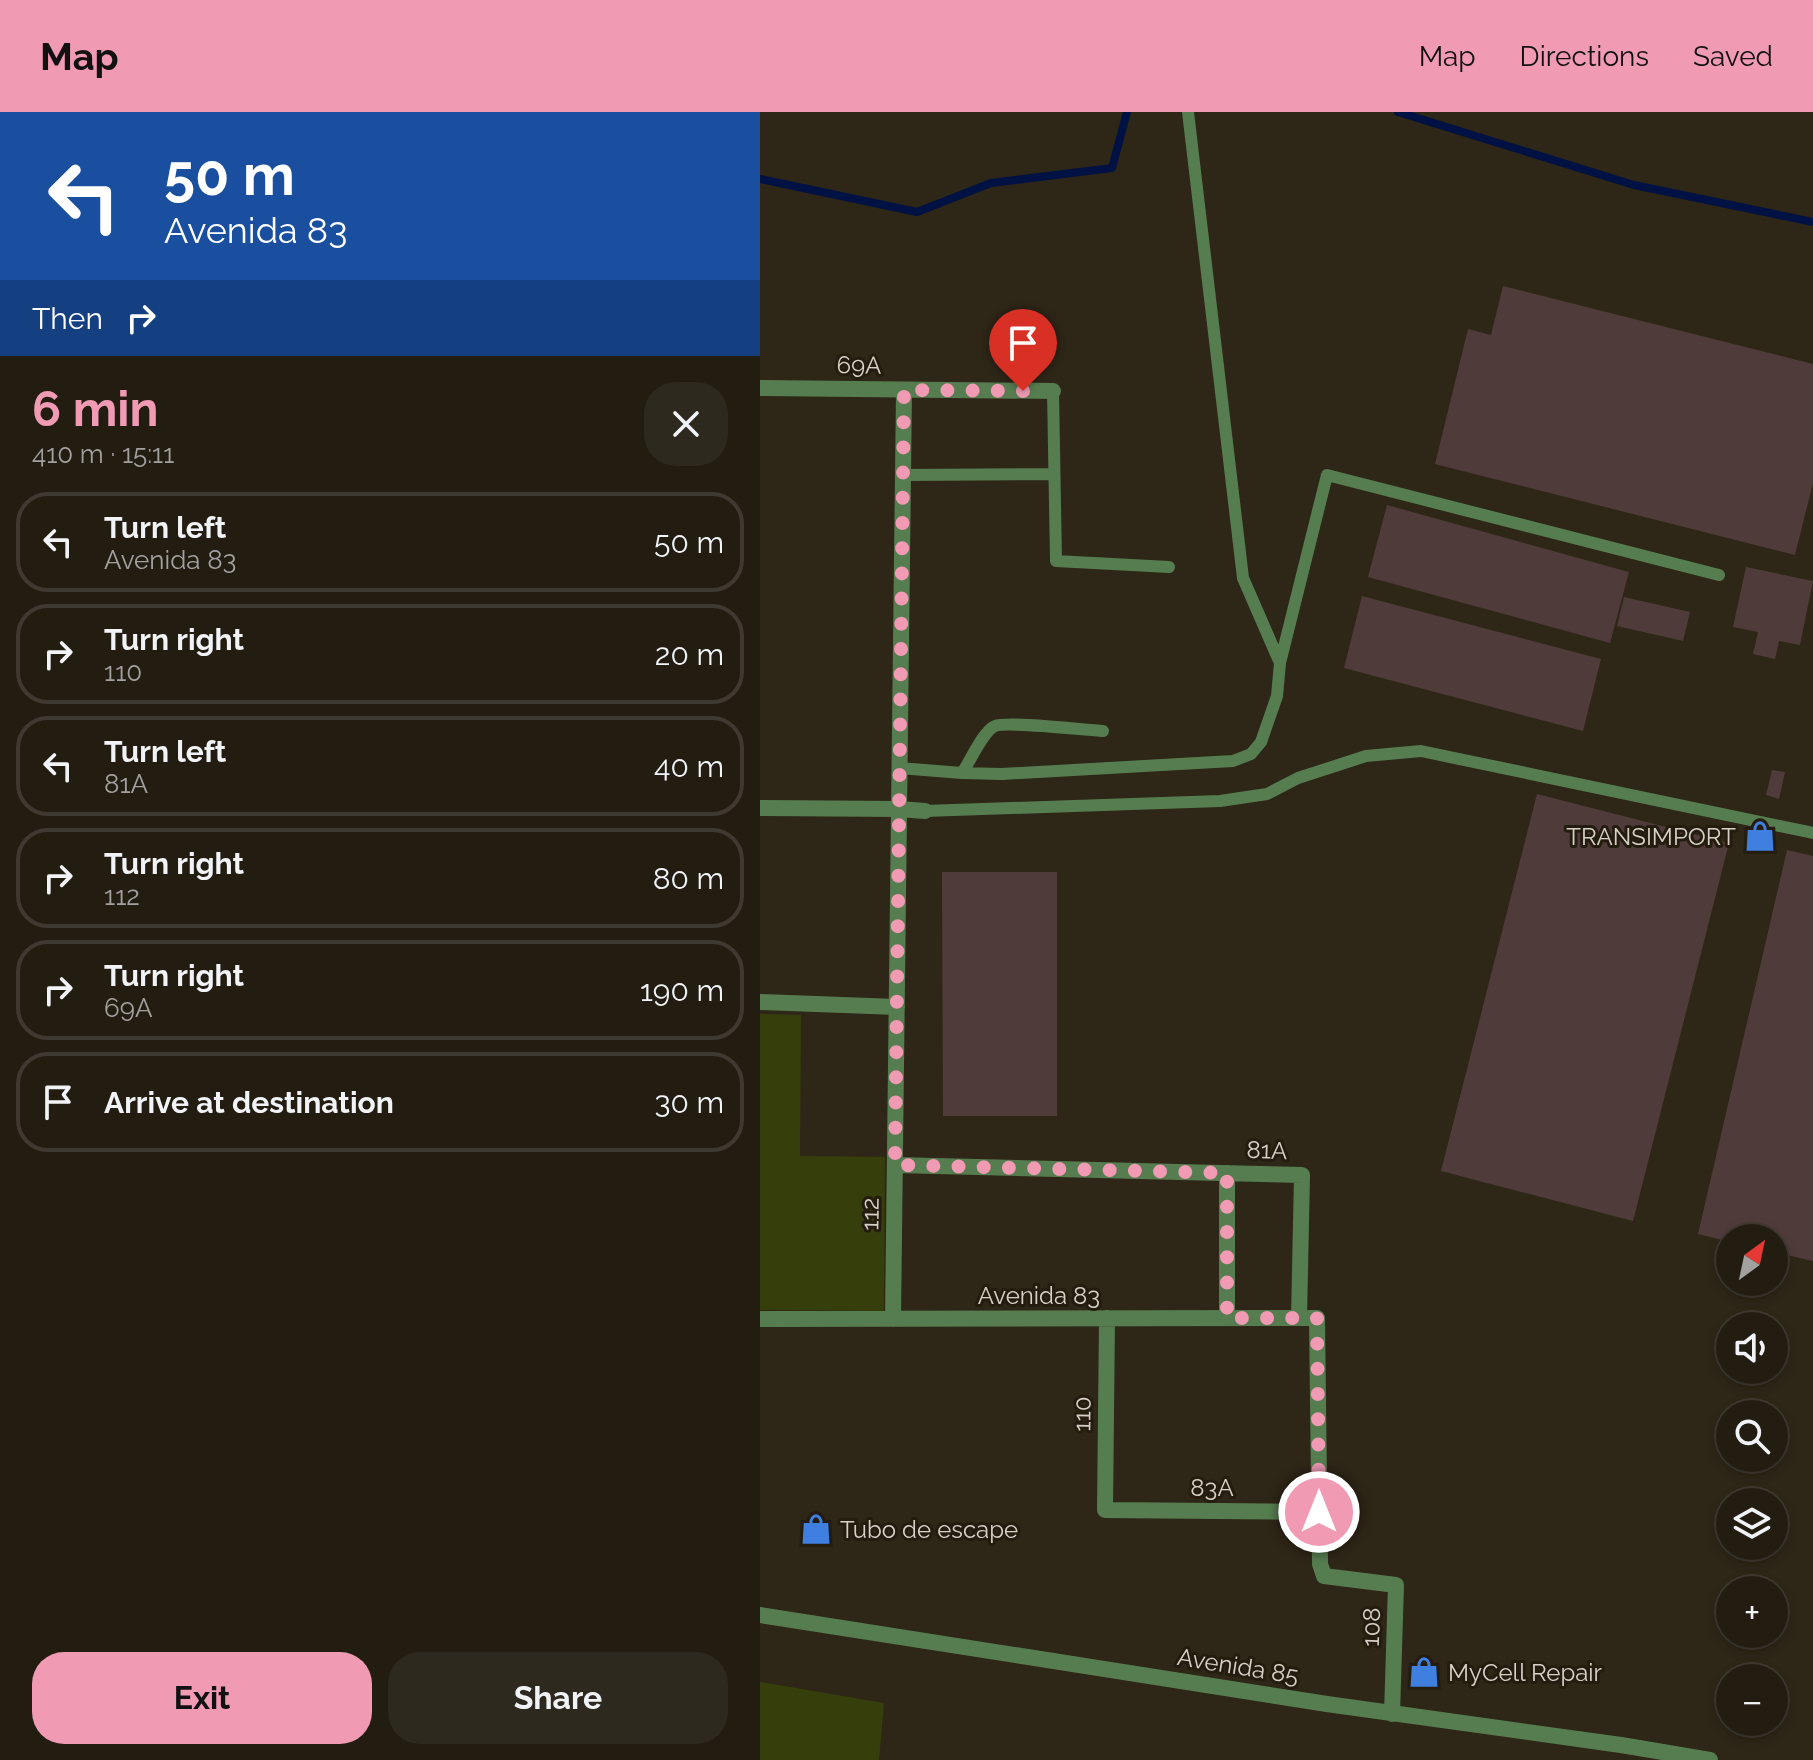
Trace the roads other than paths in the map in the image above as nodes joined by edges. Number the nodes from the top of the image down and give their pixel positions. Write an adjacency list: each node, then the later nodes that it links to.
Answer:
1 (1188, 112): 9 (lane)
2 (760, 388): 3 (street, 69A)
3 (904, 390): 4 (street, 69A); 6 (street, 112)
4 (1053, 391): 5 (lane)
5 (1054, 474): 6 (lane); 7 (lane)
6 (903, 475): 11 (street, 112)
7 (1169, 567)
8 (1719, 575): 9 (lane)
9 (1280, 663): 12 (lane)
10 (1103, 731): 12 (lane)
11 (899, 768): 12 (lane); 14 (street, 112)
12 (962, 773)
13 (760, 808): 14 (street)
14 (899, 809): 15 (street); 18 (street, 112)
15 (925, 811): 16 (lane)
16 (1813, 833)
17 (760, 1002): 18 (street)
18 (897, 1007): 19 (street, 112)
19 (895, 1165): 20 (street, 81A); 26 (street, 112)
20 (1227, 1173): 22 (street); 23 (street, 81A)
21 (1107, 1318): 22 (street, Avenida 83); 26 (street, Avenida 83); 27 (street, 110)
22 (1227, 1318): 23 (street, Avenida 83)
23 (1299, 1318): 24 (street, Avenida 83)
24 (1317, 1318): 28 (street, 108)
25 (760, 1319): 26 (street, Avenida 83)
26 (893, 1319)
27 (1105, 1510): 28 (street, 83A)
28 (1319, 1512): 30 (street, 108)
29 (760, 1615): 30 (street, Avenida 85)
30 (1392, 1714): 31 (street, Avenida 85)
31 (1710, 1760)

